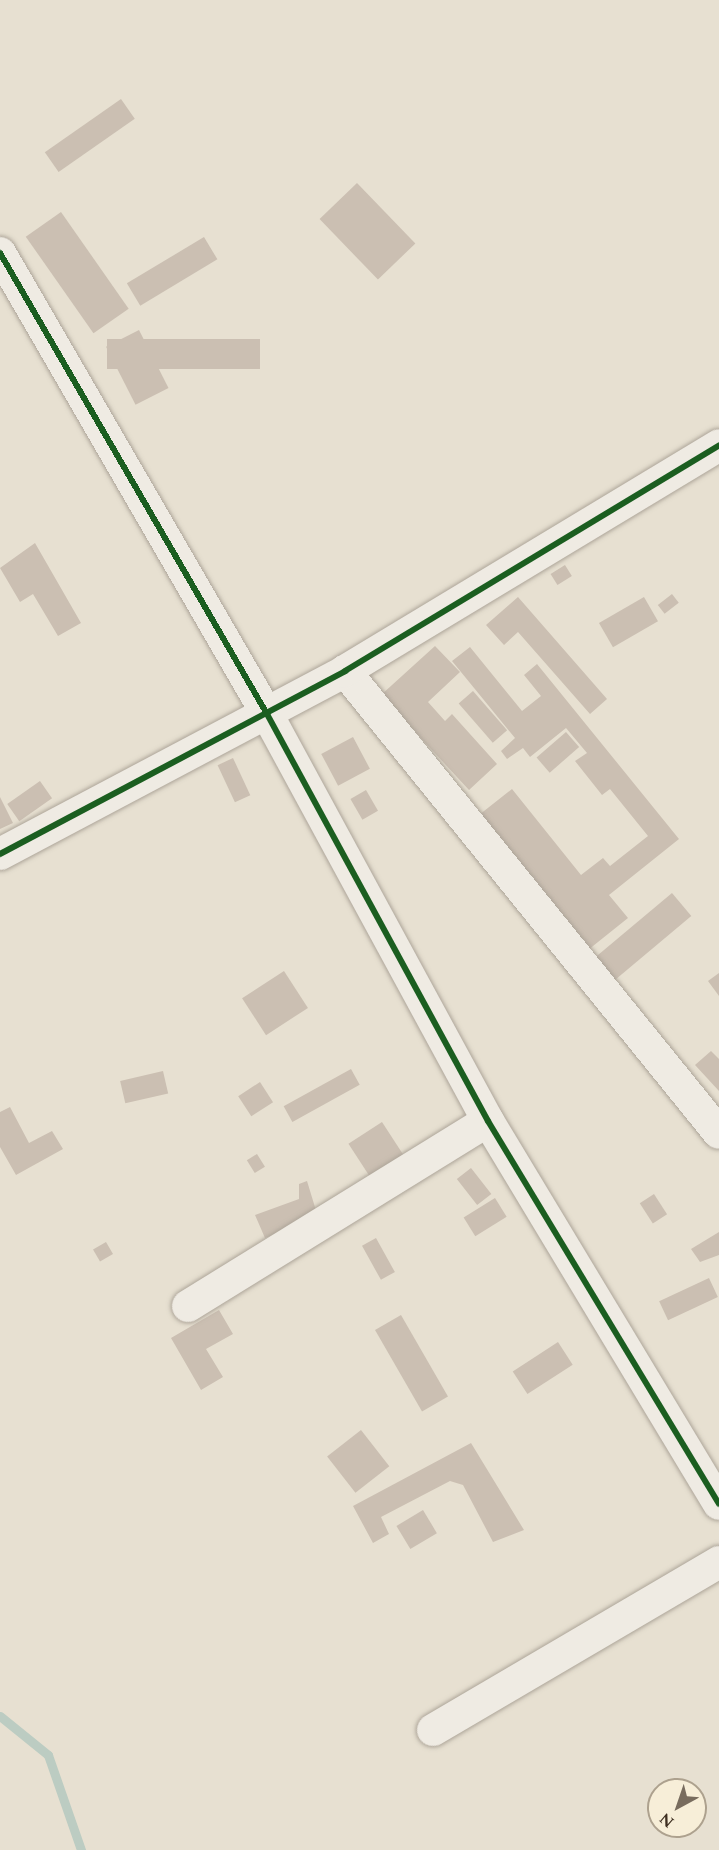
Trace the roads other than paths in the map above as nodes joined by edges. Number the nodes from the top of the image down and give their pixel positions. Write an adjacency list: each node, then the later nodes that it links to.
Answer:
1 (0, 253): 4 (street)
2 (719, 445): 3 (street)
3 (345, 671): 4 (street); 7 (street)
4 (267, 714): 5 (street); 6 (street)
5 (0, 854)
6 (488, 1121): 8 (street); 9 (street)
7 (719, 1133)
8 (188, 1306)
9 (717, 1493)
10 (719, 1562): 11 (street)
11 (433, 1730)

